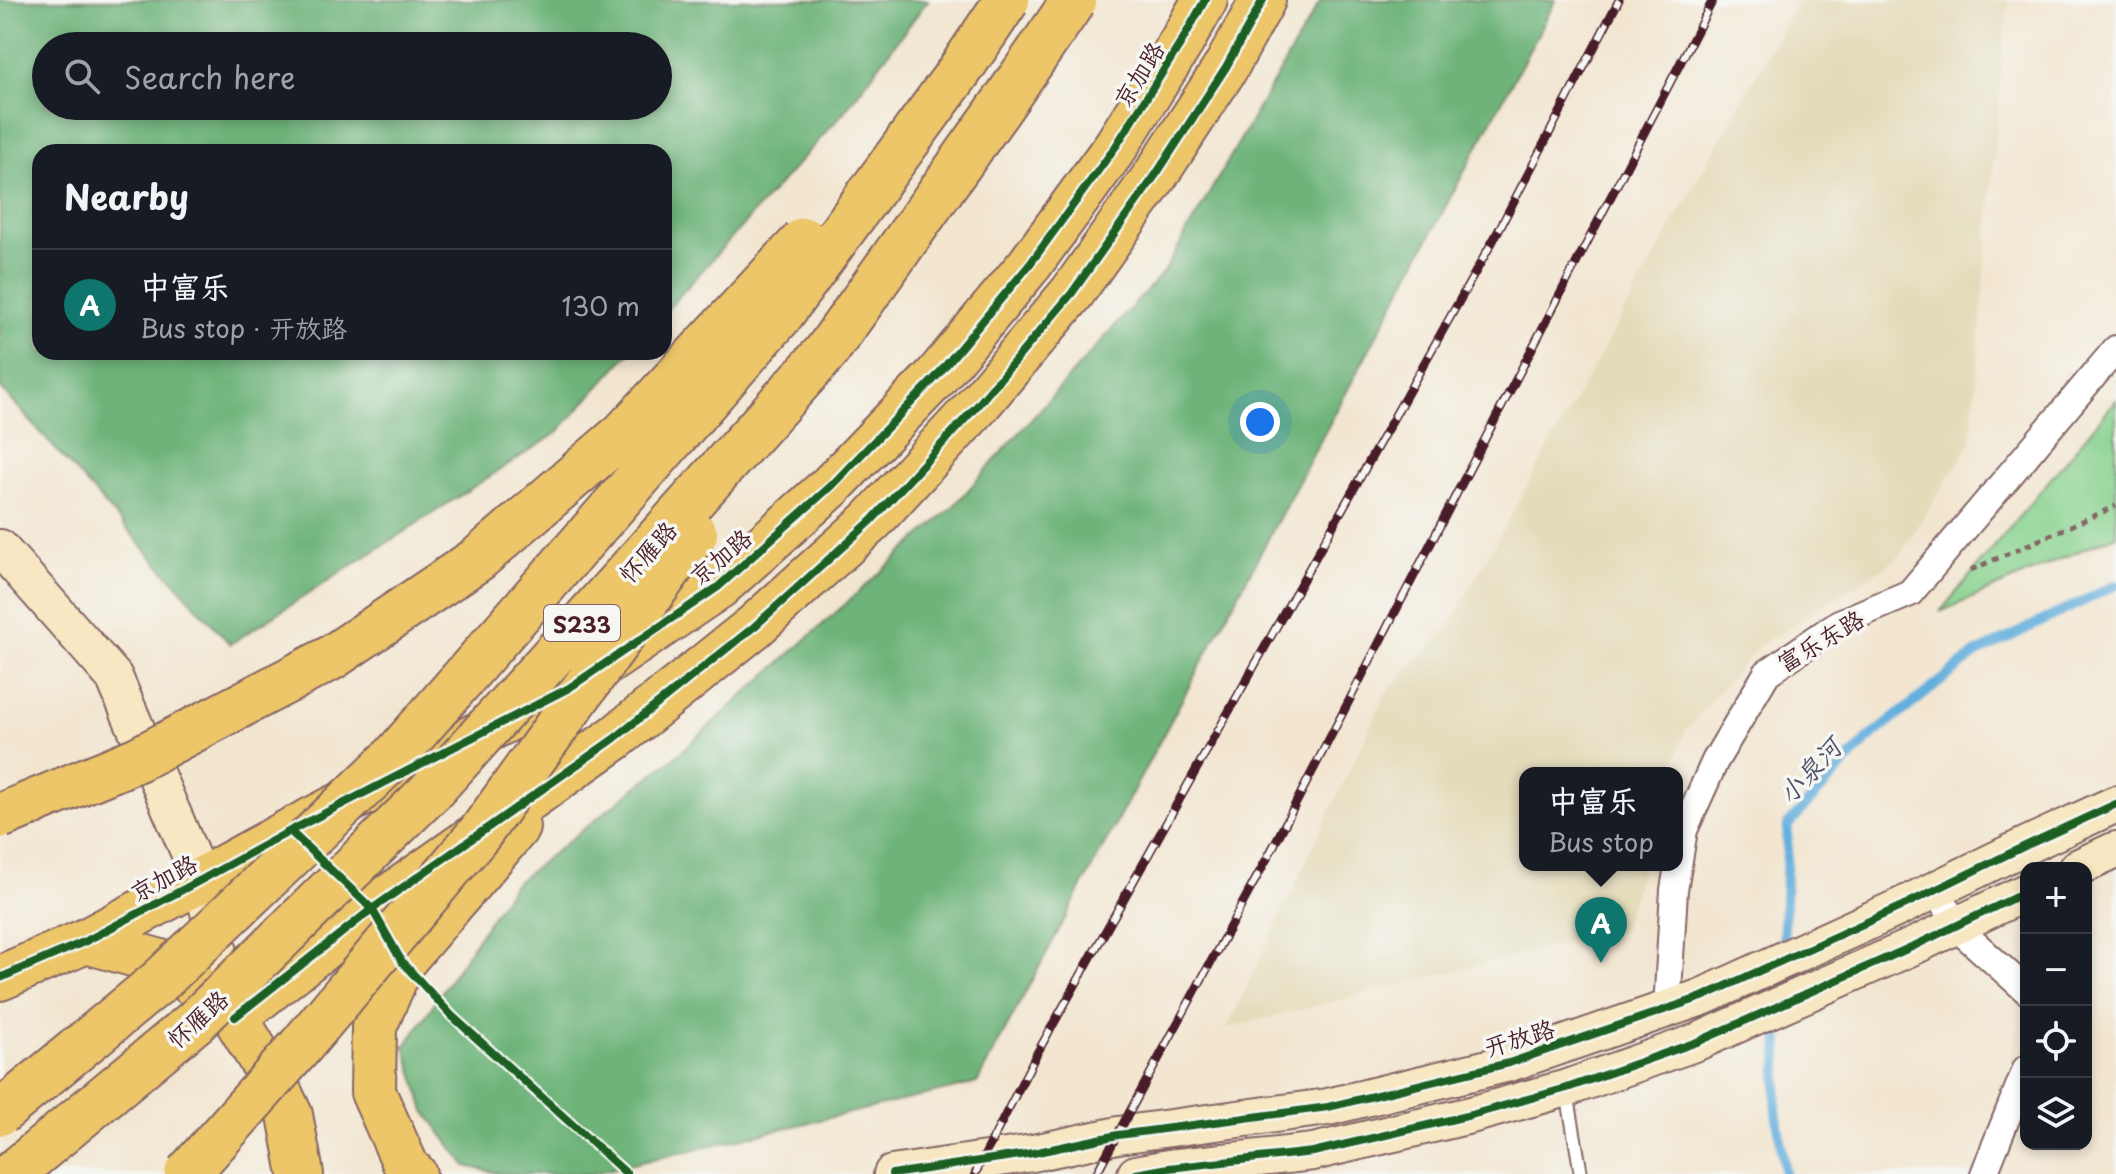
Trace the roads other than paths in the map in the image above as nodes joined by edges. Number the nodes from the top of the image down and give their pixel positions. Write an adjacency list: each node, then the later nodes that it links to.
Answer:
1 (1007, 0): 5 (highway, S233, bridge)
2 (1074, 0): 7 (highway, 怀雁路 / S233, bridge)
3 (1205, 0): 16 (highway, 京加路)
4 (1263, 0): 9 (highway)
5 (960, 70): 11 (highway, bridge); 27 (highway, S233, bridge)
6 (2116, 349): 12 (street, 富乐东路)
7 (826, 352): 31 (highway, 怀雁路 / S233, bridge); 32 (highway, bridge)
8 (0, 548): 16 (main road)
9 (556, 782): 24 (highway); 35 (highway)
10 (2116, 804): 17 (main road, 开放路)
11 (0, 816)
12 (1683, 836)
13 (2116, 850): 14 (main road)
14 (2090, 862)
15 (1677, 871): 23 (street, 富乐东路)
16 (201, 880): 20 (highway, 京加路); 24 (main road)
17 (1937, 889): 19 (street); 23 (main road, 开放路)
18 (2020, 895): 19 (main road)
19 (1955, 926): 22 (street); 26 (main road)
20 (86, 941): 21 (highway, 京加路); 24 (highway)
21 (0, 978)
22 (2020, 985)
23 (1667, 1009): 29 (main road, 开放路)
24 (235, 1017): 28 (highway)
25 (2022, 1078): 38 (street)
26 (1567, 1088): 30 (main road); 37 (lane)
27 (0, 1113)
28 (290, 1115): 33 (highway); 34 (main road)
29 (1193, 1125): 30 (main road); 36 (main road, 开放路)
30 (1157, 1172)
31 (12, 1174)
32 (187, 1174)
33 (301, 1174)
34 (321, 1174)
35 (414, 1174)
36 (892, 1174)
37 (1581, 1174)
38 (1984, 1174)

